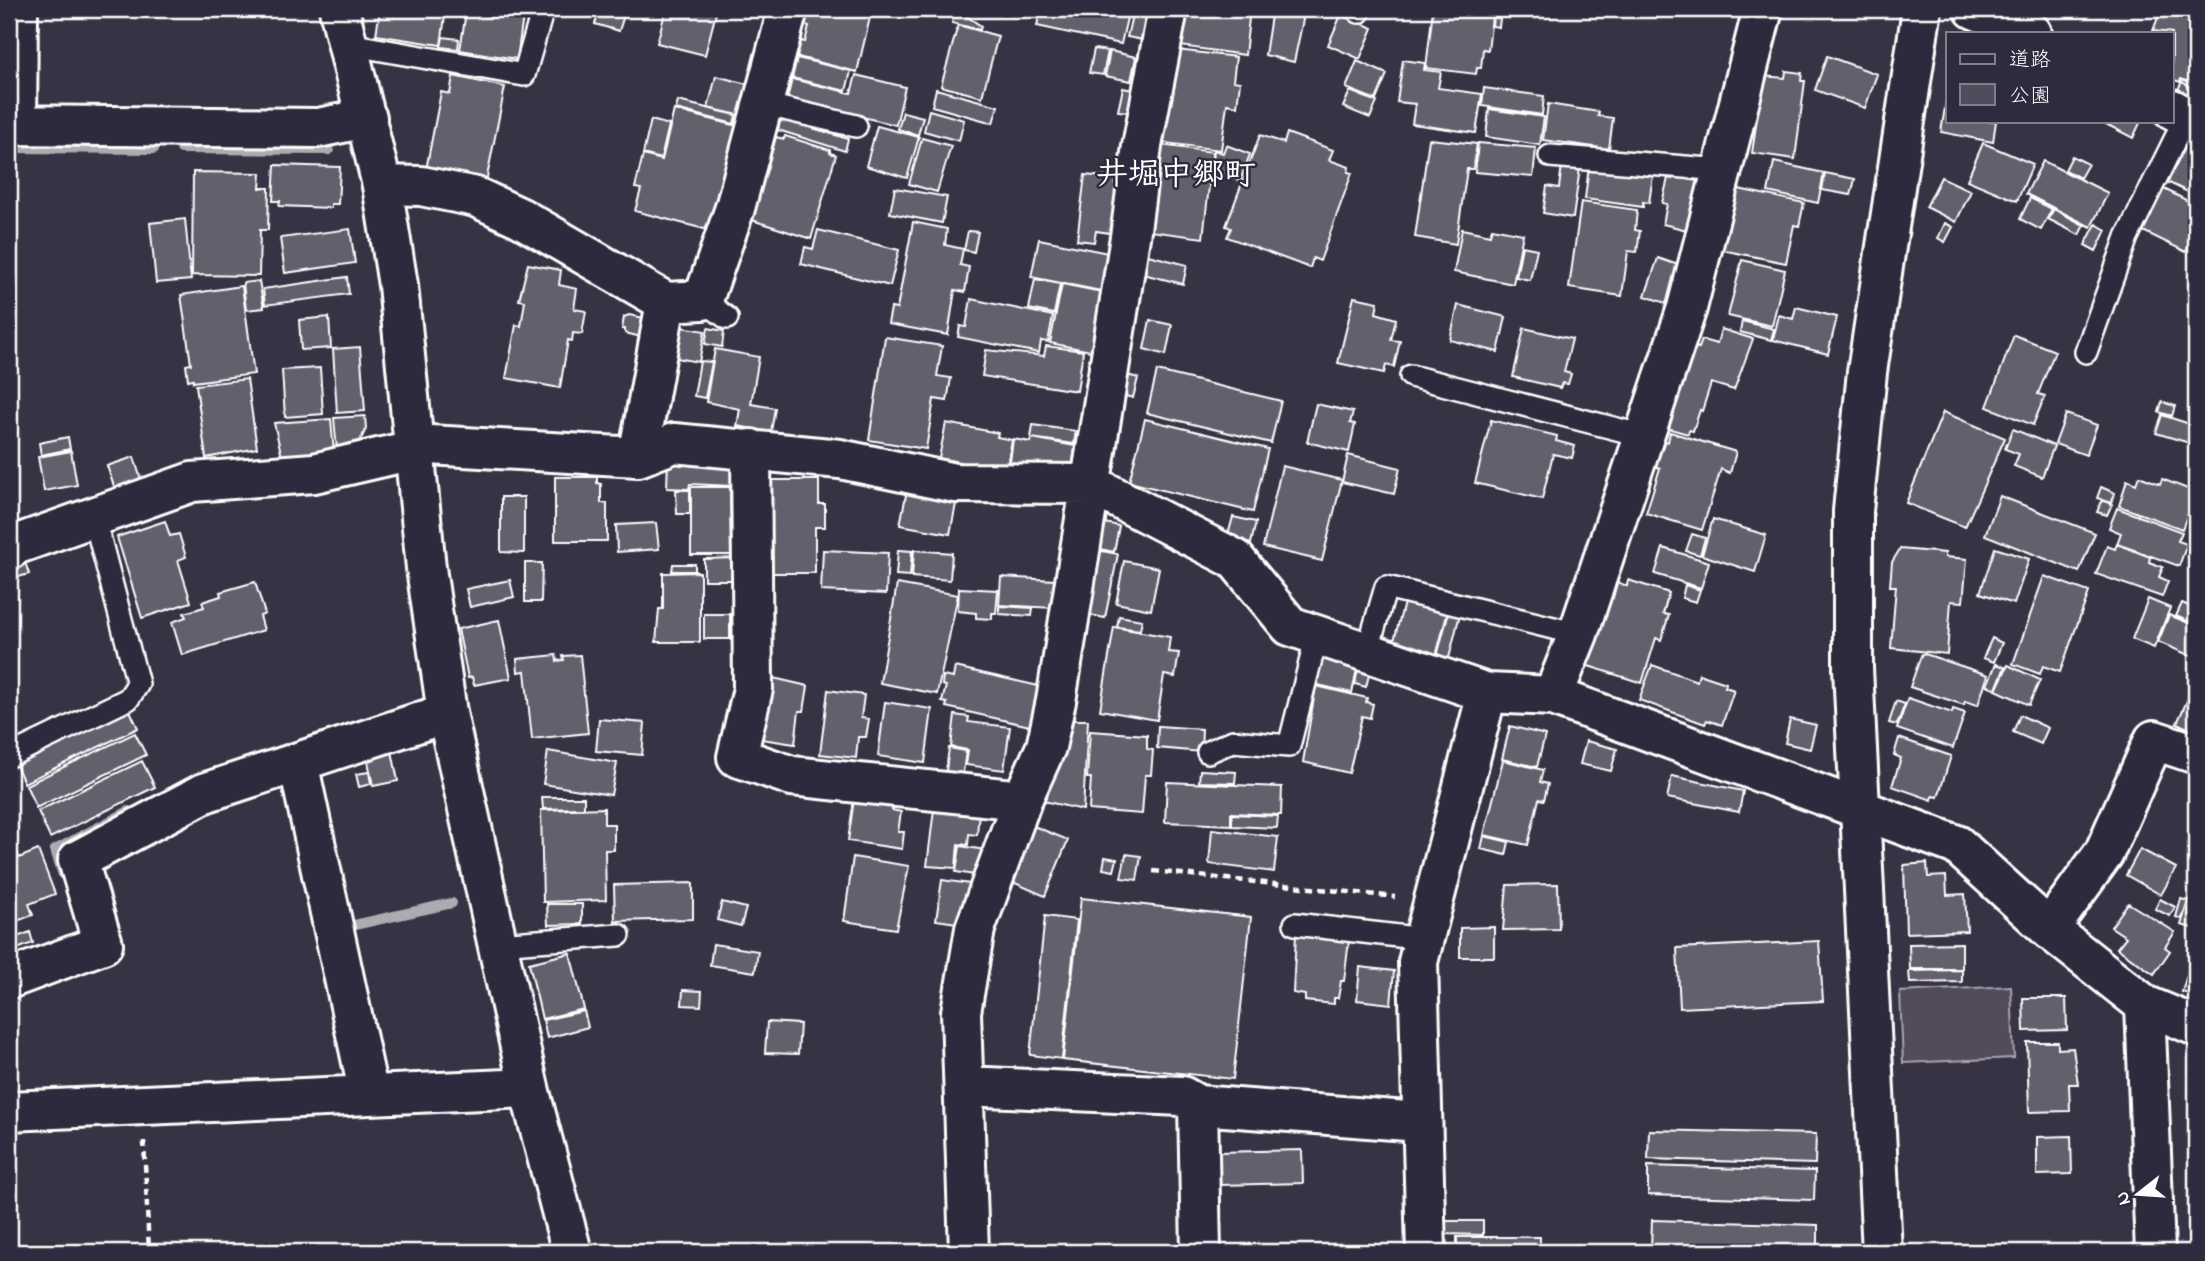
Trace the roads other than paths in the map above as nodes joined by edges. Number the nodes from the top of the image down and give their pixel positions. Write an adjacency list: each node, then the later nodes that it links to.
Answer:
1 (18, 9): 13 (street)
2 (543, 9): 8 (lane)
3 (788, 9): 10 (street)
4 (1168, 9): 25 (street)
5 (1763, 9): 16 (street)
6 (1922, 9): 39 (street)
7 (1974, 9): 9 (street)
8 (344, 26): 12 (street)
9 (2030, 32)
10 (763, 104): 14 (lane); 18 (street)
11 (2185, 116): 19 (lane)
12 (367, 118): 13 (street); 17 (street)
13 (13, 125)
14 (856, 126)
15 (1550, 156): 16 (lane)
16 (1722, 170): 21 (street)
17 (382, 185): 18 (street); 22 (street)
18 (698, 307): 24 (street)
19 (2085, 352)
20 (1411, 376): 21 (lane)
21 (1644, 436): 28 (street)
22 (413, 447): 24 (street); 26 (street); 33 (street)
23 (751, 449): 24 (street); 25 (street); 38 (street)
24 (638, 457)
25 (1090, 484): 29 (street); 38 (street)
26 (94, 517): 27 (street); 36 (lane)
27 (9, 551)
28 (1578, 634): 30 (lane); 32 (street)
29 (1317, 635): 30 (street); 34 (lane)
30 (1367, 652): 31 (street)
31 (1486, 693): 32 (street); 43 (street)
32 (1553, 696): 39 (street)
33 (447, 713): 37 (street); 44 (street)
34 (1208, 752)
35 (2196, 754): 41 (street)
36 (9, 756)
37 (298, 762): 45 (street); 50 (street)
38 (1022, 800): 48 (street)
39 (1859, 809): 41 (street); 58 (street)
40 (1295, 924): 43 (lane)
41 (2049, 929): 46 (street)
42 (619, 935): 44 (lane)
43 (1424, 939): 53 (street)
44 (497, 944): 49 (street)
45 (9, 979)
46 (2145, 1005): 47 (street); 59 (street)
47 (2196, 1026)
48 (964, 1086): 51 (street); 55 (street)
49 (529, 1088): 50 (street); 54 (street)
50 (369, 1095): 52 (street)
51 (1198, 1105): 53 (street); 56 (street)
52 (9, 1111)
53 (1420, 1122): 57 (street)
54 (572, 1252)
55 (969, 1252)
56 (1201, 1252)
57 (1426, 1252)
58 (1882, 1252)
59 (2155, 1252)

